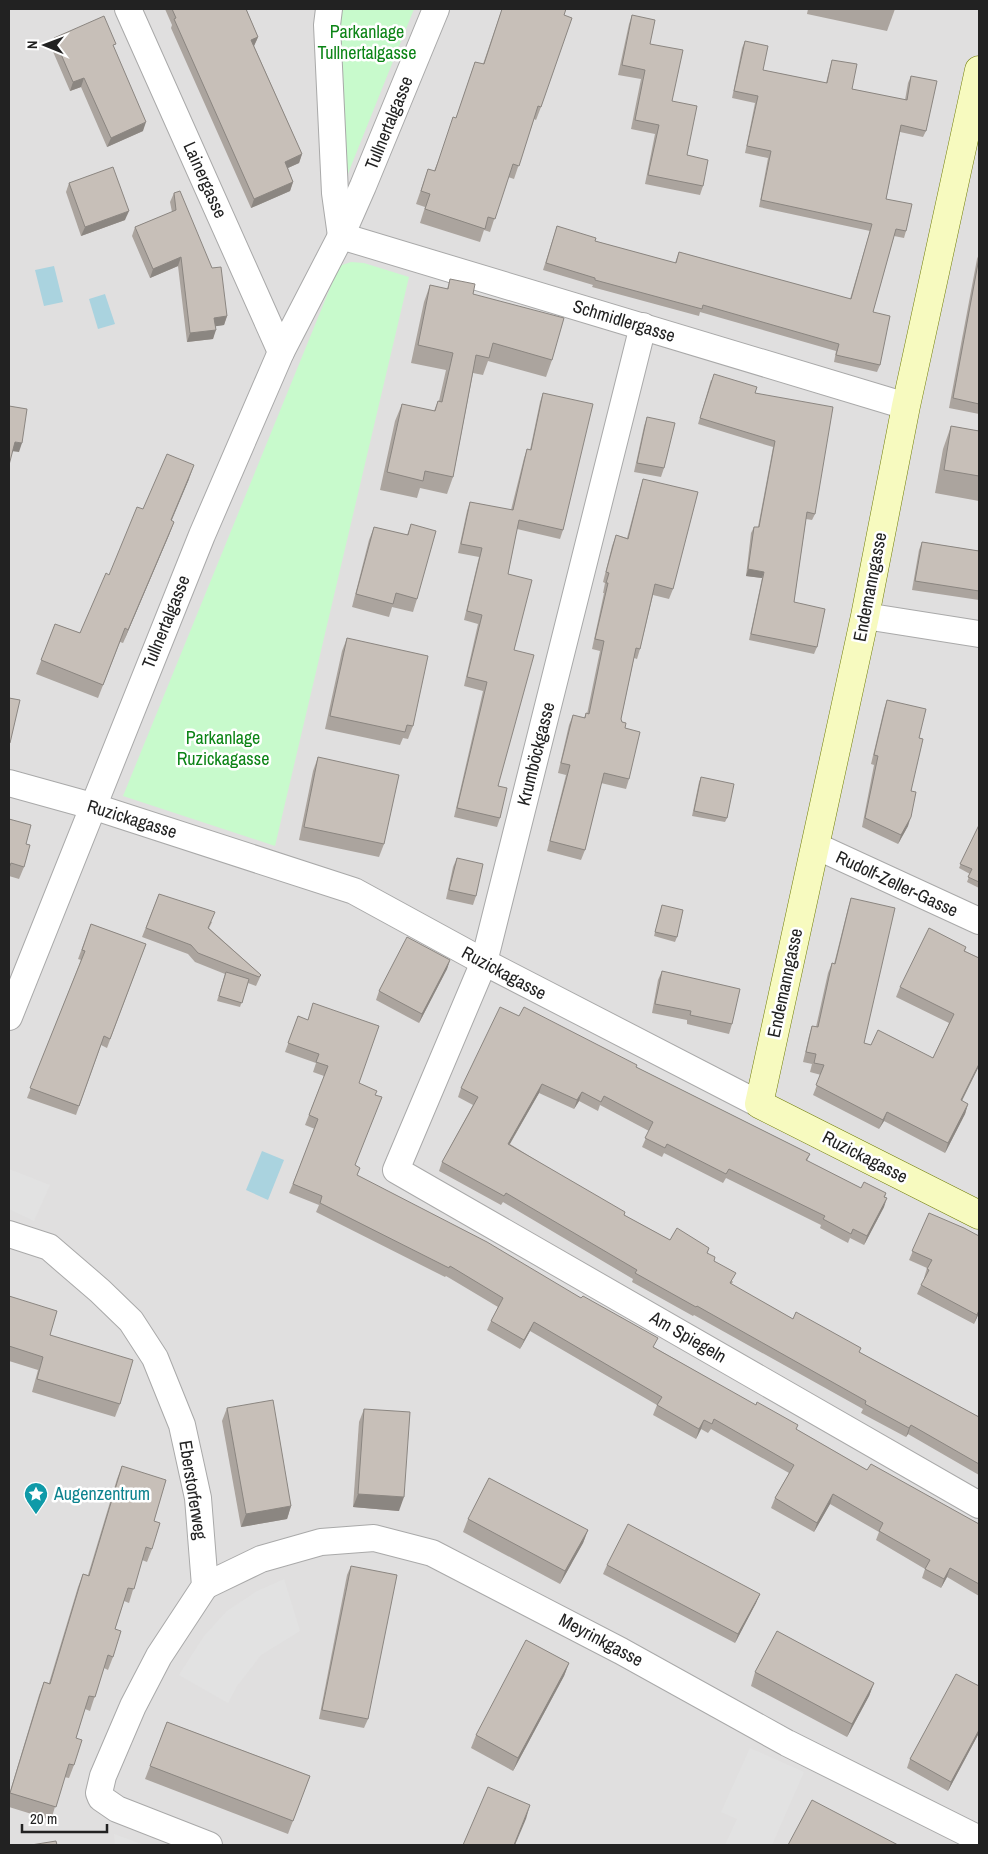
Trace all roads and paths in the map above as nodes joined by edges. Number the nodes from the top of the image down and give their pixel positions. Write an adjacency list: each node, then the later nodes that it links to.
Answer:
1 (128, 9): 7 (street, Lainergasse)
2 (329, 9): 5 (street)
3 (436, 9): 5 (street, Tullnertalgasse)
4 (979, 70): 8 (street, Endemanngasse)
5 (341, 236): 6 (street, Schmidlergasse); 7 (street, Tullnertalgasse)
6 (643, 326): 8 (street, Schmidlergasse); 15 (street, Krumböckgasse)
7 (281, 352): 12 (street, Tullnertalgasse)
8 (906, 406): 9 (street, Endemanngasse)
9 (865, 616): 10 (street); 13 (street, Endemanngasse)
10 (979, 634)
11 (9, 783): 12 (street, Ruzickagasse)
12 (92, 806): 15 (street, Ruzickagasse); 16 (street, Tullnertalgasse)
13 (816, 846): 14 (street, Rudolf-Zeller-Gasse); 17 (street, Endemanngasse)
14 (979, 921)
15 (484, 962): 17 (street, Ruzickagasse); 18 (street, Krumböckgasse)
16 (9, 1017)
17 (759, 1104): 19 (street, Ruzickagasse)
18 (396, 1170): 21 (street, Am Spiegeln)
19 (979, 1214)
20 (9, 1234): 22 (street, Eberstorferweg)
21 (979, 1505)
22 (204, 1586): 23 (street, Meyrinkgasse); 24 (street)
23 (979, 1839)
24 (209, 1845)

